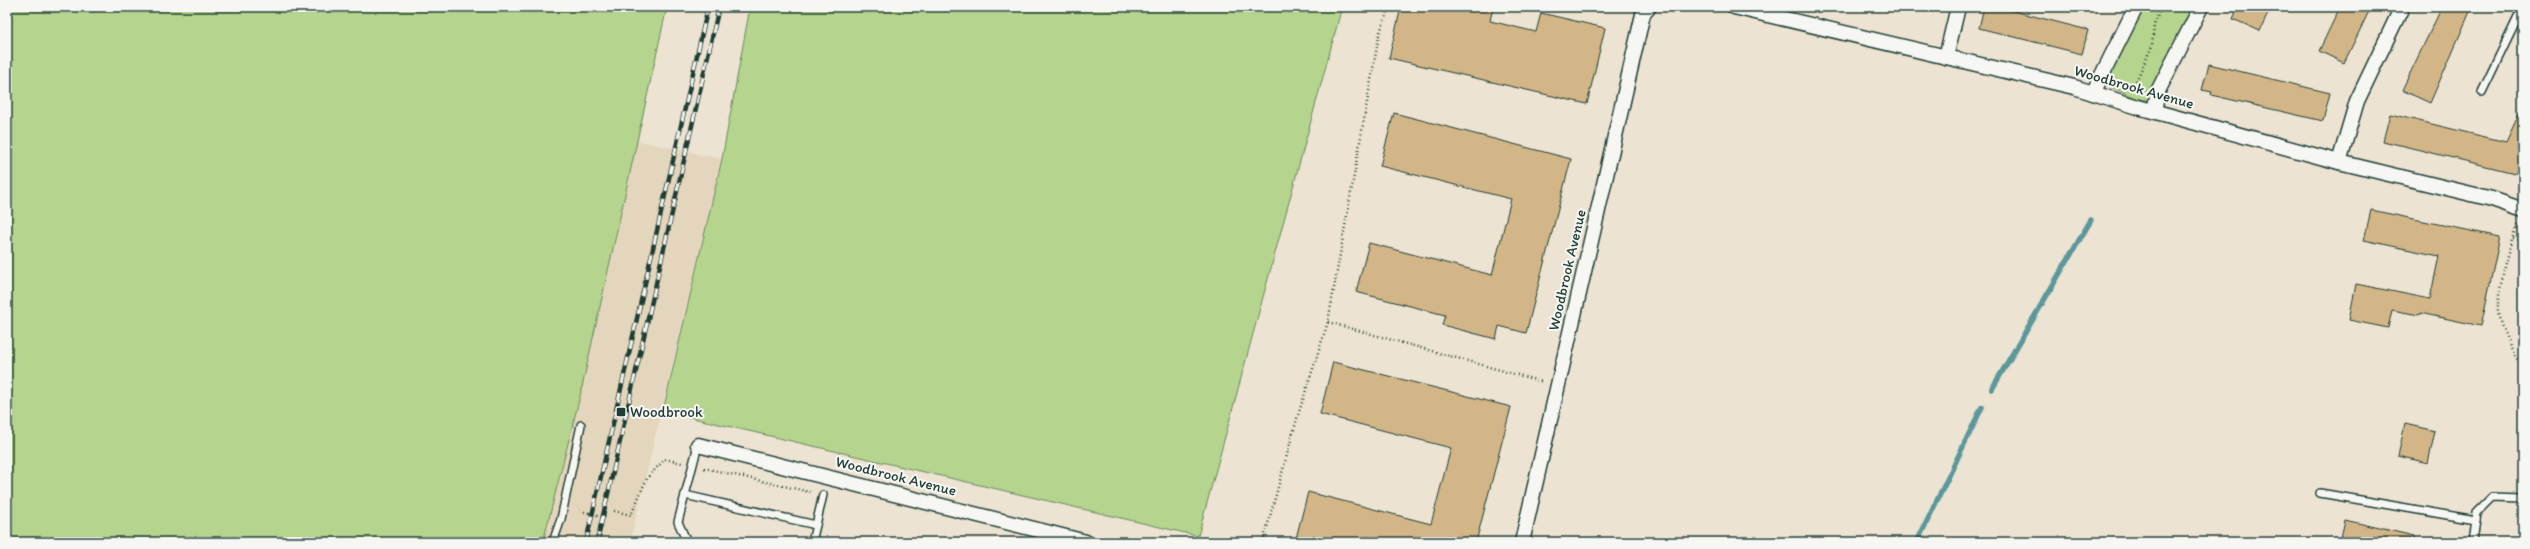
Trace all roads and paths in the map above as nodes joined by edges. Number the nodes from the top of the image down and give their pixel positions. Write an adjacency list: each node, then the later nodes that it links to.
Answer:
1 (1389, 7): 20 (path)
2 (1649, 7): 22 (street, Woodbrook Avenue)
3 (1734, 7): 10 (street, Woodbrook Avenue)
4 (1958, 7): 11 (street)
5 (2136, 7): 13 (street)
6 (2161, 7): 14 (path)
7 (2201, 7): 15 (street)
8 (2402, 7): 16 (street)
9 (2523, 7): 12 (lane)
10 (1777, 12): 11 (street, Woodbrook Avenue)
11 (1946, 57): 13 (street, Woodbrook Avenue)
12 (2482, 92)
13 (2094, 93): 14 (street, Woodbrook Avenue)
14 (2126, 103): 15 (street, Woodbrook Avenue)
15 (2154, 111): 16 (street, Woodbrook Avenue)
16 (2339, 162): 17 (street, Woodbrook Avenue)
17 (2522, 215): 18 (path)
18 (2514, 238): 19 (path); 21 (path)
19 (2523, 241)
20 (1328, 322): 22 (path); 39 (path)
21 (2523, 369)
22 (1557, 389): 40 (street, Woodbrook Avenue)
23 (581, 425): 35 (lane)
24 (698, 445): 25 (lane); 38 (street, Woodbrook Avenue)
25 (693, 465): 27 (lane); 28 (path); 31 (path)
26 (2320, 493): 33 (lane)
27 (685, 495): 34 (lane); 36 (lane)
28 (823, 495): 34 (lane)
29 (2523, 498): 33 (lane)
30 (580, 511): 32 (path, bridge)
31 (614, 511)
32 (608, 518)
33 (2476, 520): 41 (lane)
34 (816, 525): 37 (lane)
35 (553, 542)
36 (687, 542)
37 (812, 542)
38 (1086, 542)
39 (1263, 542)
40 (1522, 542)
41 (2473, 542)

